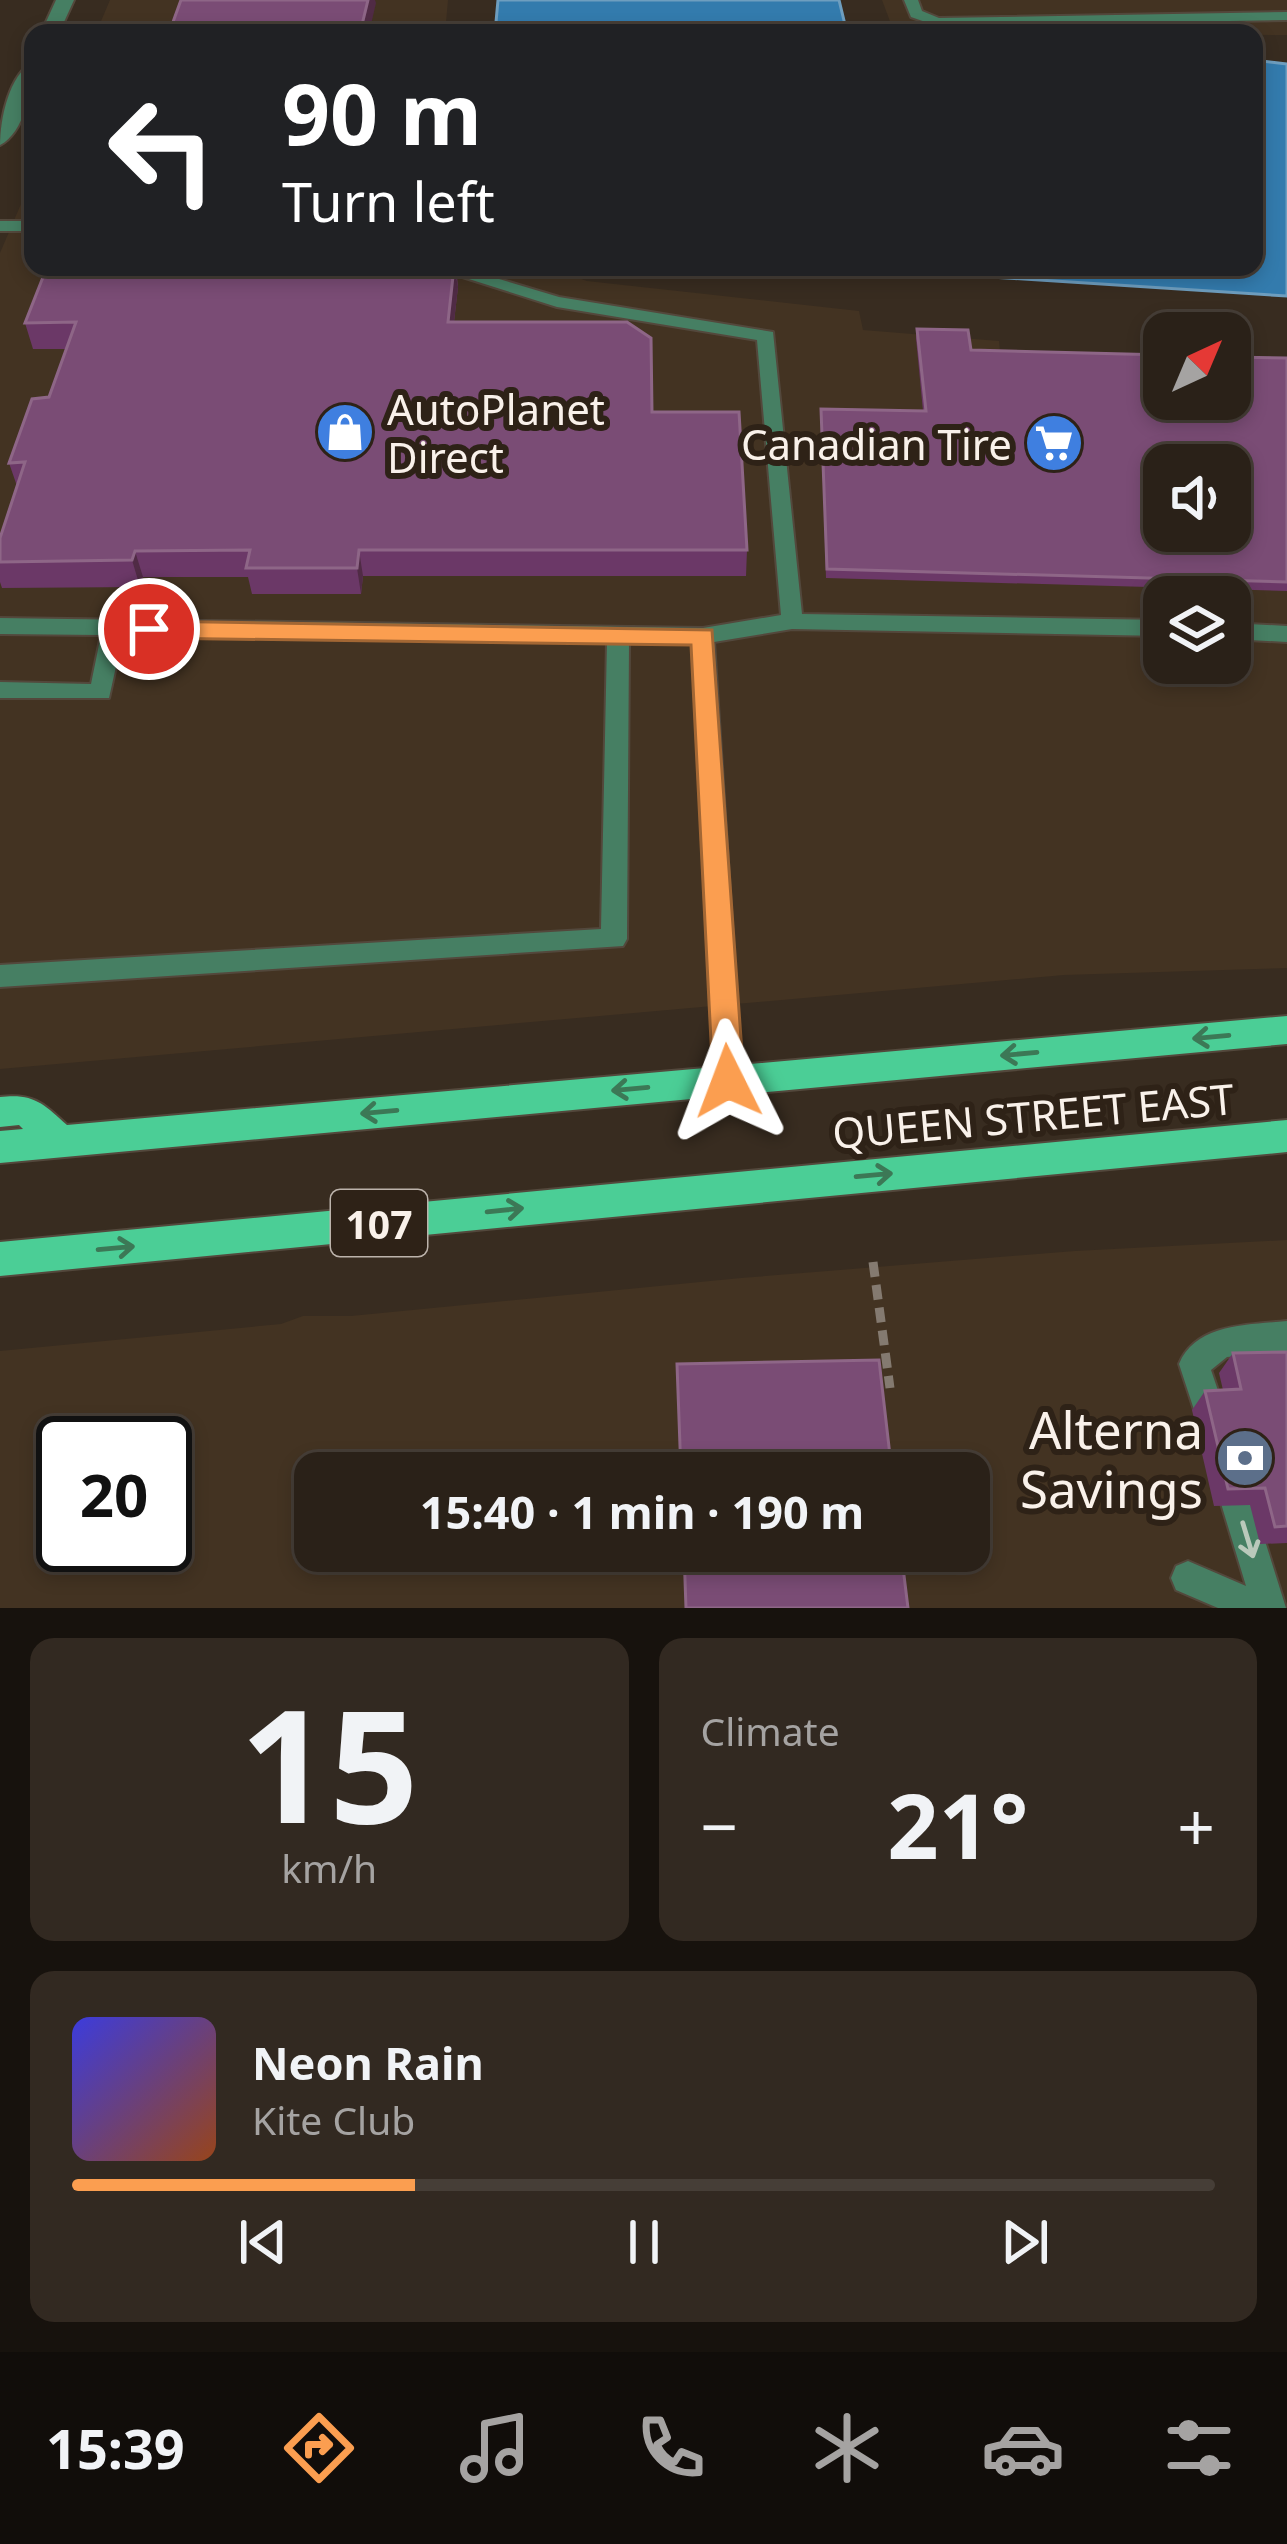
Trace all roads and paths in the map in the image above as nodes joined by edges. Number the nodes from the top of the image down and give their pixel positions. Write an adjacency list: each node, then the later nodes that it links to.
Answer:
1 (910, 0): 2 (lane)
2 (1287, 16)
3 (24, 87): 4 (street)
4 (0, 139)
5 (470, 276): 6 (lane)
6 (792, 621): 8 (lane); 13 (lane)
7 (0, 626): 9 (lane)
8 (1143, 628)
9 (113, 629): 12 (lane); 14 (lane)
10 (1251, 632): 11 (lane)
11 (1287, 634)
12 (618, 635): 13 (lane); 15 (lane)
13 (703, 636): 17 (lane)
14 (0, 690)
15 (0, 976)
16 (1287, 1030): 17 (main road, QUEEN STREET EAST, one-way to 17)
17 (728, 1081): 20 (main road, QUEEN STREET EAST, one-way to 20)
18 (0, 1112): 20 (main road)
19 (1287, 1136): 22 (main road, QUEEN STREET EAST / 107, one-way to 19)
20 (59, 1142): 21 (main road, QUEEN STREET EAST)
21 (0, 1147)
22 (0, 1259)
23 (873, 1262): 25 (path)
24 (1287, 1336): 28 (lane, one-way to 28)
25 (890, 1388)
26 (1188, 1578): 27 (lane)
27 (1257, 1608)
28 (1269, 1608)

